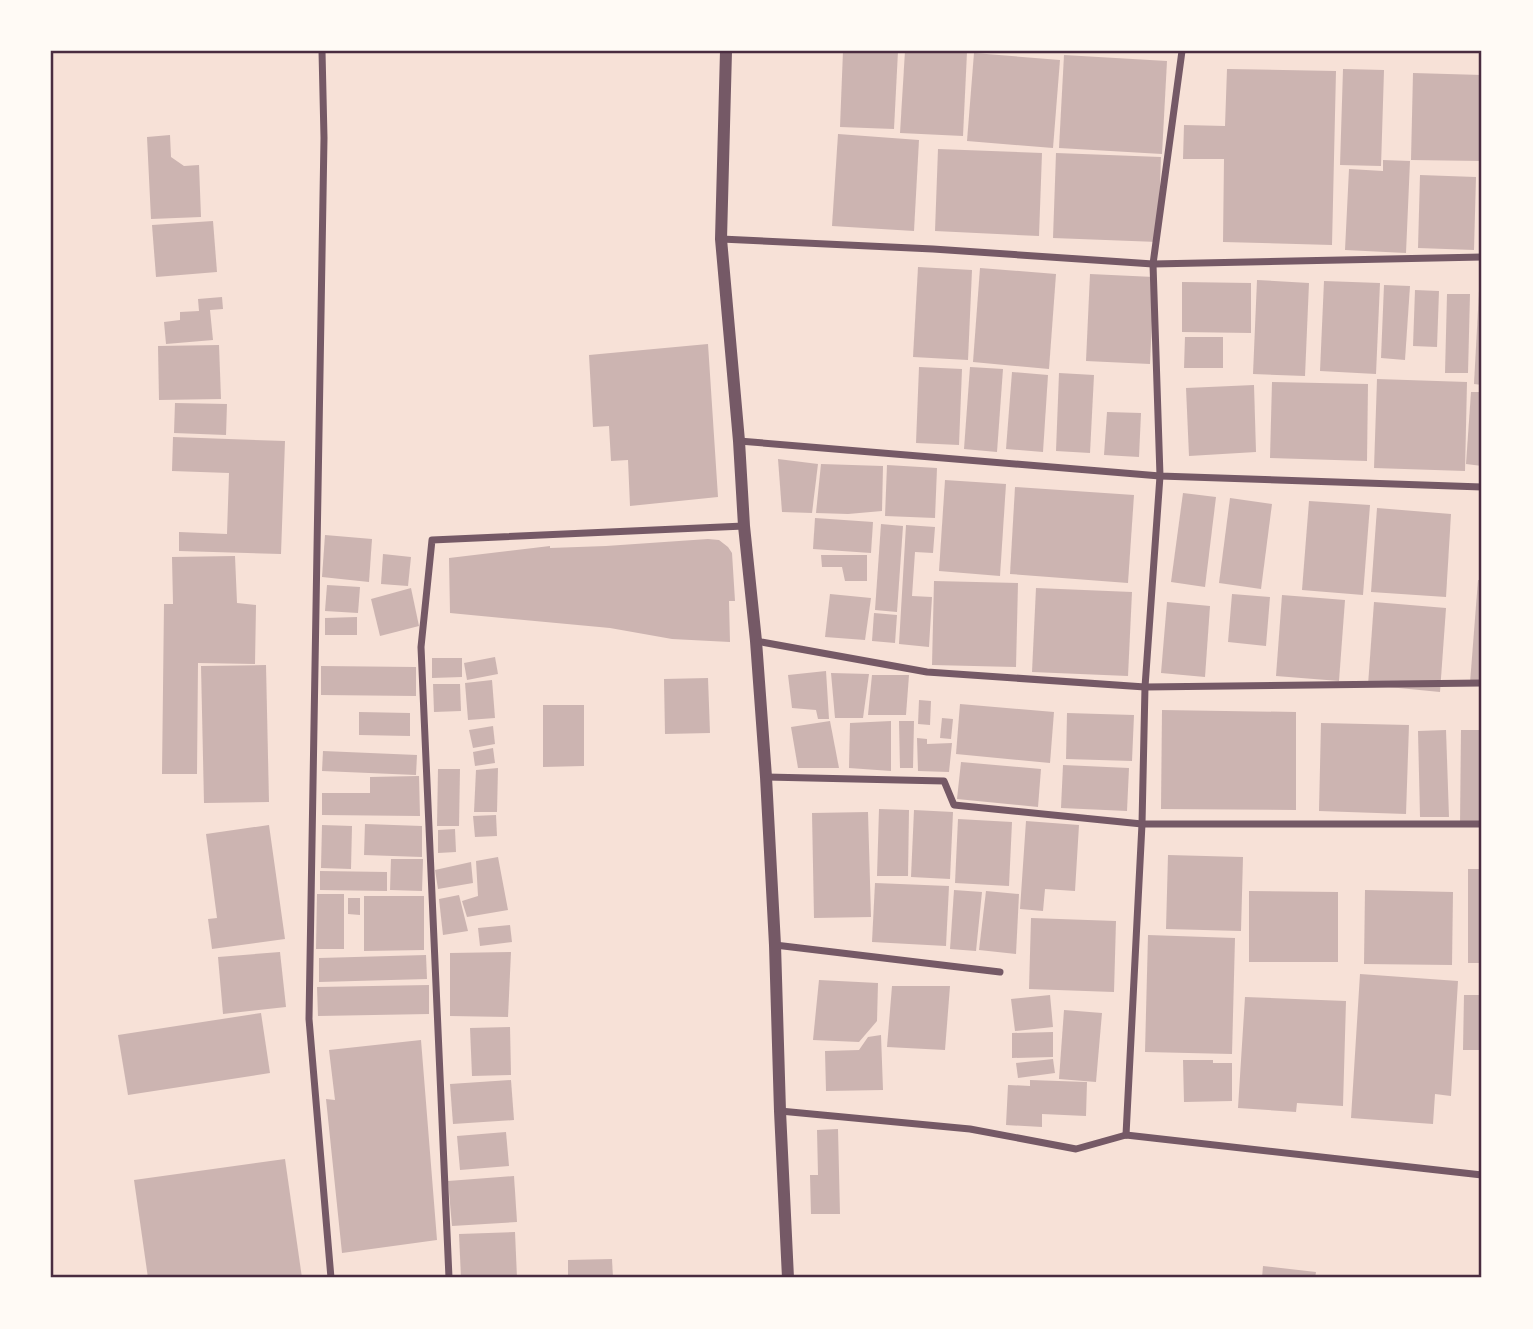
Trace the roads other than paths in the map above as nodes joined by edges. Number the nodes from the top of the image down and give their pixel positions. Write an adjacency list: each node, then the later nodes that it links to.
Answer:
1 (322, 51): 22 (street)
2 (726, 51): 4 (street)
3 (1182, 51): 6 (street)
4 (721, 239): 6 (street); 7 (street)
5 (1482, 257): 6 (street)
6 (1153, 264): 8 (street)
7 (739, 441): 8 (street); 10 (street)
8 (1160, 476): 9 (street); 13 (street)
9 (1482, 486)
10 (744, 526): 11 (street); 23 (street)
11 (756, 641): 13 (street); 14 (street)
12 (1482, 683): 13 (street)
13 (1145, 687): 15 (street)
14 (766, 777): 15 (street); 17 (street)
15 (1142, 824): 16 (street); 20 (street)
16 (1482, 824)
17 (775, 945): 18 (street); 19 (street)
18 (1000, 972)
19 (780, 1111): 20 (street); 24 (street)
20 (1126, 1135): 21 (street)
21 (1482, 1174)
22 (331, 1278)
23 (449, 1278)
24 (788, 1278)

